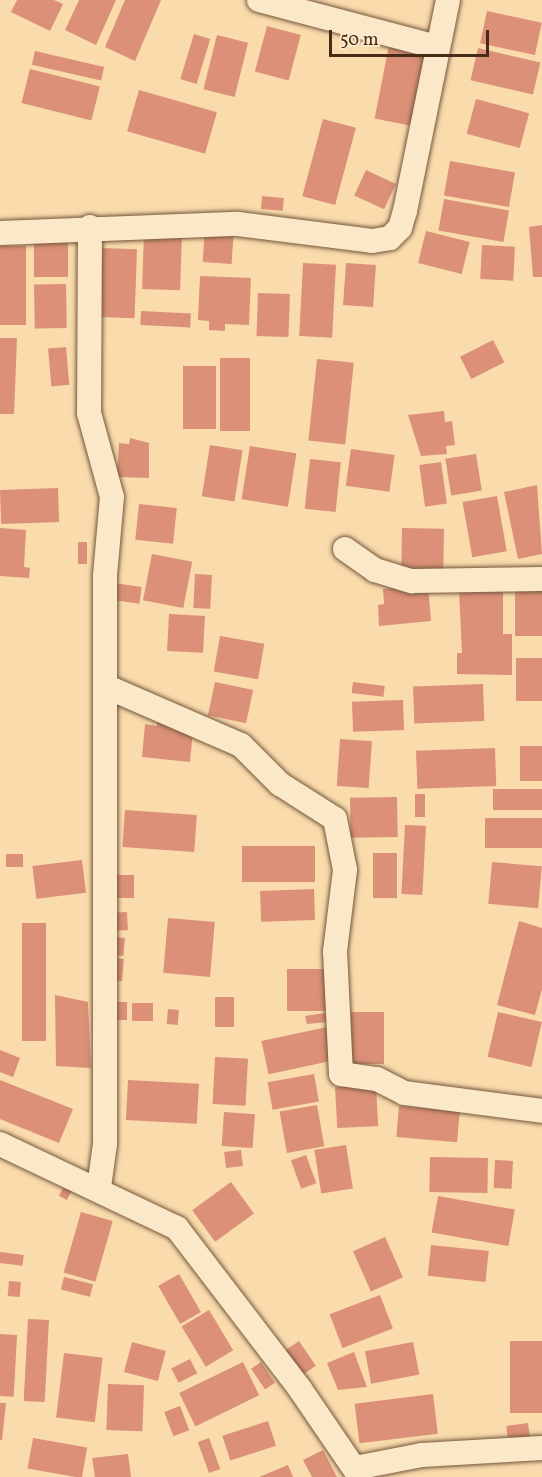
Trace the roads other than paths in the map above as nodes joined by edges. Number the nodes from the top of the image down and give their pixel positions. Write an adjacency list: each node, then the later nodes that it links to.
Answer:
1 (259, 0): 3 (street)
2 (448, 0): 3 (street)
3 (437, 47): 4 (street)
4 (90, 227): 5 (street); 8 (street)
5 (0, 233)
6 (345, 549): 7 (street)
7 (542, 579)
8 (105, 686): 9 (street); 11 (street)
9 (542, 1111)
10 (0, 1144): 11 (street)
11 (99, 1187): 13 (street)
12 (542, 1448): 13 (street)
13 (357, 1473)

